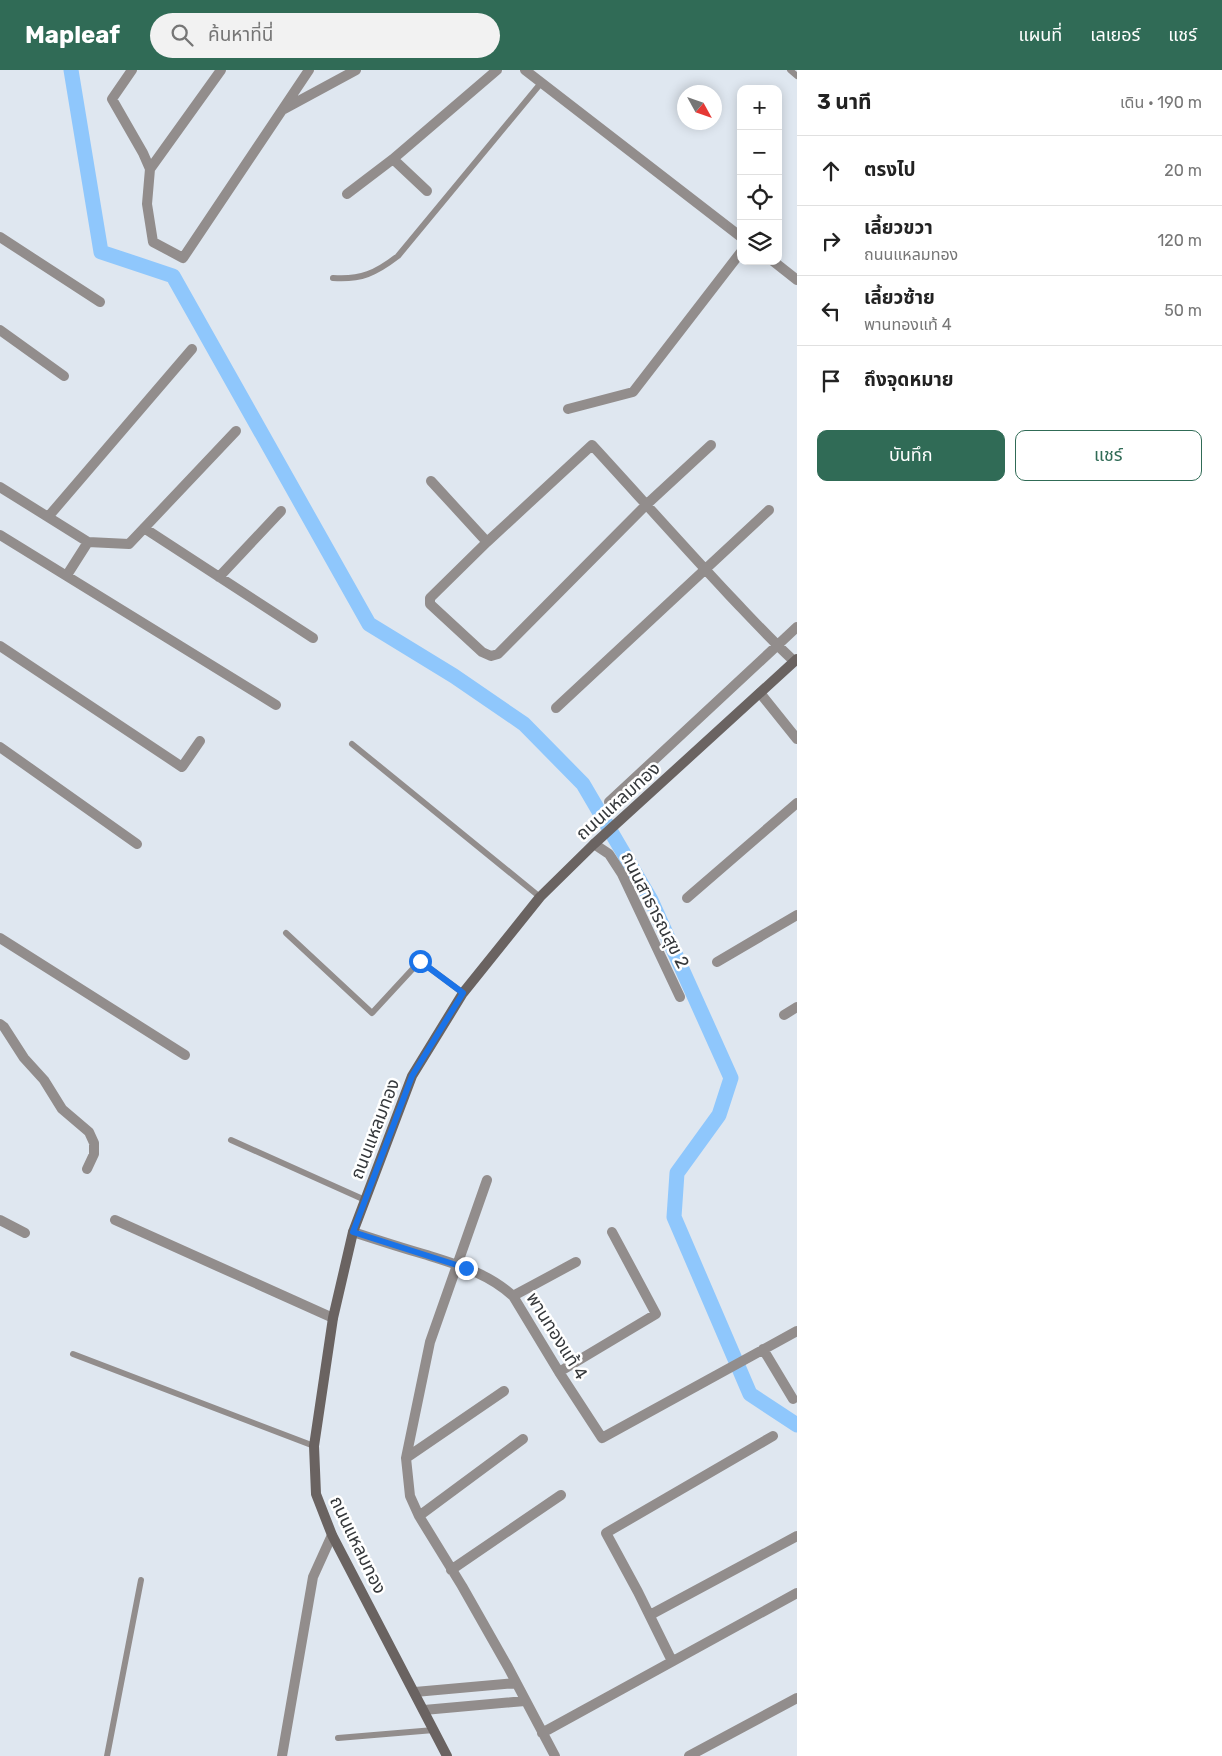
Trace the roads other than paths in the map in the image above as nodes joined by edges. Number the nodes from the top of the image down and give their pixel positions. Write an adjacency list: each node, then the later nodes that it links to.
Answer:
1 (132, 70): 12 (street)
2 (221, 70): 12 (street)
3 (309, 70): 10 (street)
4 (356, 70): 10 (street)
5 (497, 70): 11 (street)
6 (525, 70): 9 (street)
7 (790, 70): 8 (lane)
8 (797, 76)
9 (541, 82): 15 (street); 19 (lane)
10 (282, 111): 12 (street)
11 (393, 159): 13 (street); 14 (street)
12 (150, 169)
13 (427, 191)
14 (347, 194)
15 (737, 233)
16 (0, 237): 21 (street)
17 (737, 257): 25 (street)
18 (778, 265): 20 (street)
19 (333, 278)
20 (797, 280)
21 (100, 302)
22 (0, 330): 24 (street)
23 (192, 349): 33 (street)
24 (64, 376)
25 (568, 409)
26 (236, 431): 34 (street)
27 (711, 445): 30 (street)
28 (431, 481): 37 (street)
29 (0, 487): 33 (street)
30 (646, 505): 37 (street); 37 (street); 38 (street)
31 (769, 510): 38 (street)
32 (281, 511): 40 (street)
33 (48, 517): 36 (street)
34 (144, 528): 36 (street); 40 (street)
35 (0, 535): 39 (street)
36 (88, 542): 39 (street)
37 (487, 542)
38 (704, 569): 44 (street); 48 (street)
39 (67, 575): 47 (street)
40 (219, 577): 42 (street)
41 (797, 627): 44 (street)
42 (313, 638)
43 (0, 646): 50 (street)
44 (778, 646): 45 (street); 53 (street)
45 (796, 660): 46 (main road, ถนนแหลมทอง)
46 (760, 693): 49 (street); 56 (main road, ถนนแหลมทอง)
47 (276, 705)
48 (556, 708)
49 (797, 739)
50 (200, 741)
51 (352, 744): 57 (lane)
52 (0, 747): 55 (street)
53 (609, 802)
54 (797, 803): 58 (street)
55 (137, 844)
56 (594, 844): 57 (main road, ถนนแหลมทอง); 64 (street, ถนนสาธารณสุข 2)
57 (540, 897): 63 (main road, ถนนแหลมทอง)
58 (687, 898)
59 (797, 915): 62 (street)
60 (286, 933): 63 (lane)
61 (0, 938): 68 (street)
62 (717, 962)
63 (463, 993): 72 (main road, ถนนแหลมทอง)
64 (680, 997)
65 (797, 1007): 66 (street)
66 (784, 1015)
67 (0, 1024): 70 (street)
68 (185, 1055)
69 (231, 1140): 72 (lane)
70 (87, 1169)
71 (487, 1180): 79 (street)
72 (365, 1200): 75 (main road, ถนนแหลมทอง)
73 (0, 1220): 77 (street)
74 (115, 1220): 81 (street)
75 (353, 1232): 79 (street, พานทองแท้ 4); 81 (main road, ถนนแหลมทอง)
76 (612, 1232): 85 (street)
77 (25, 1234)
78 (576, 1262): 80 (street)
79 (456, 1265): 80 (street, พานทองแท้ 4); 91 (street)
80 (513, 1296): 85 (street, พานทองแท้ 4)
81 (333, 1318): 90 (main road, ถนนแหลมทอง)
82 (797, 1331): 83 (street)
83 (763, 1349): 85 (street, พานทองแท้ 4); 87 (street)
84 (73, 1354): 90 (lane)
85 (559, 1372)
86 (504, 1391): 91 (street)
87 (793, 1399)
88 (774, 1436): 99 (street)
89 (523, 1439): 93 (street)
90 (314, 1446): 94 (main road, ถนนแหลมทอง)
91 (406, 1458): 93 (street)
92 (561, 1495): 96 (street)
93 (419, 1516): 96 (street)
94 (332, 1536): 102 (main road, ถนนแหลมทอง); 110 (street)
95 (797, 1536): 99 (street)
96 (451, 1570): 101 (street)
97 (140, 1580): 109 (lane)
98 (797, 1594): 100 (street)
99 (650, 1615): 100 (street)
100 (672, 1661): 107 (street)
101 (516, 1683): 102 (street); 104 (street)
102 (415, 1692): 105 (main road, ถนนแหลมทอง)
103 (797, 1698): 113 (street)
104 (525, 1701): 105 (street); 107 (street)
105 (424, 1710): 106 (main road, ถนนแหลมทอง)
106 (434, 1730): 108 (lane); 111 (main road, ถนนแหลมทอง)
107 (542, 1733): 112 (street)
108 (338, 1738)
109 (107, 1756)
110 (282, 1756)
111 (447, 1756)
112 (555, 1756)
113 (689, 1756)

